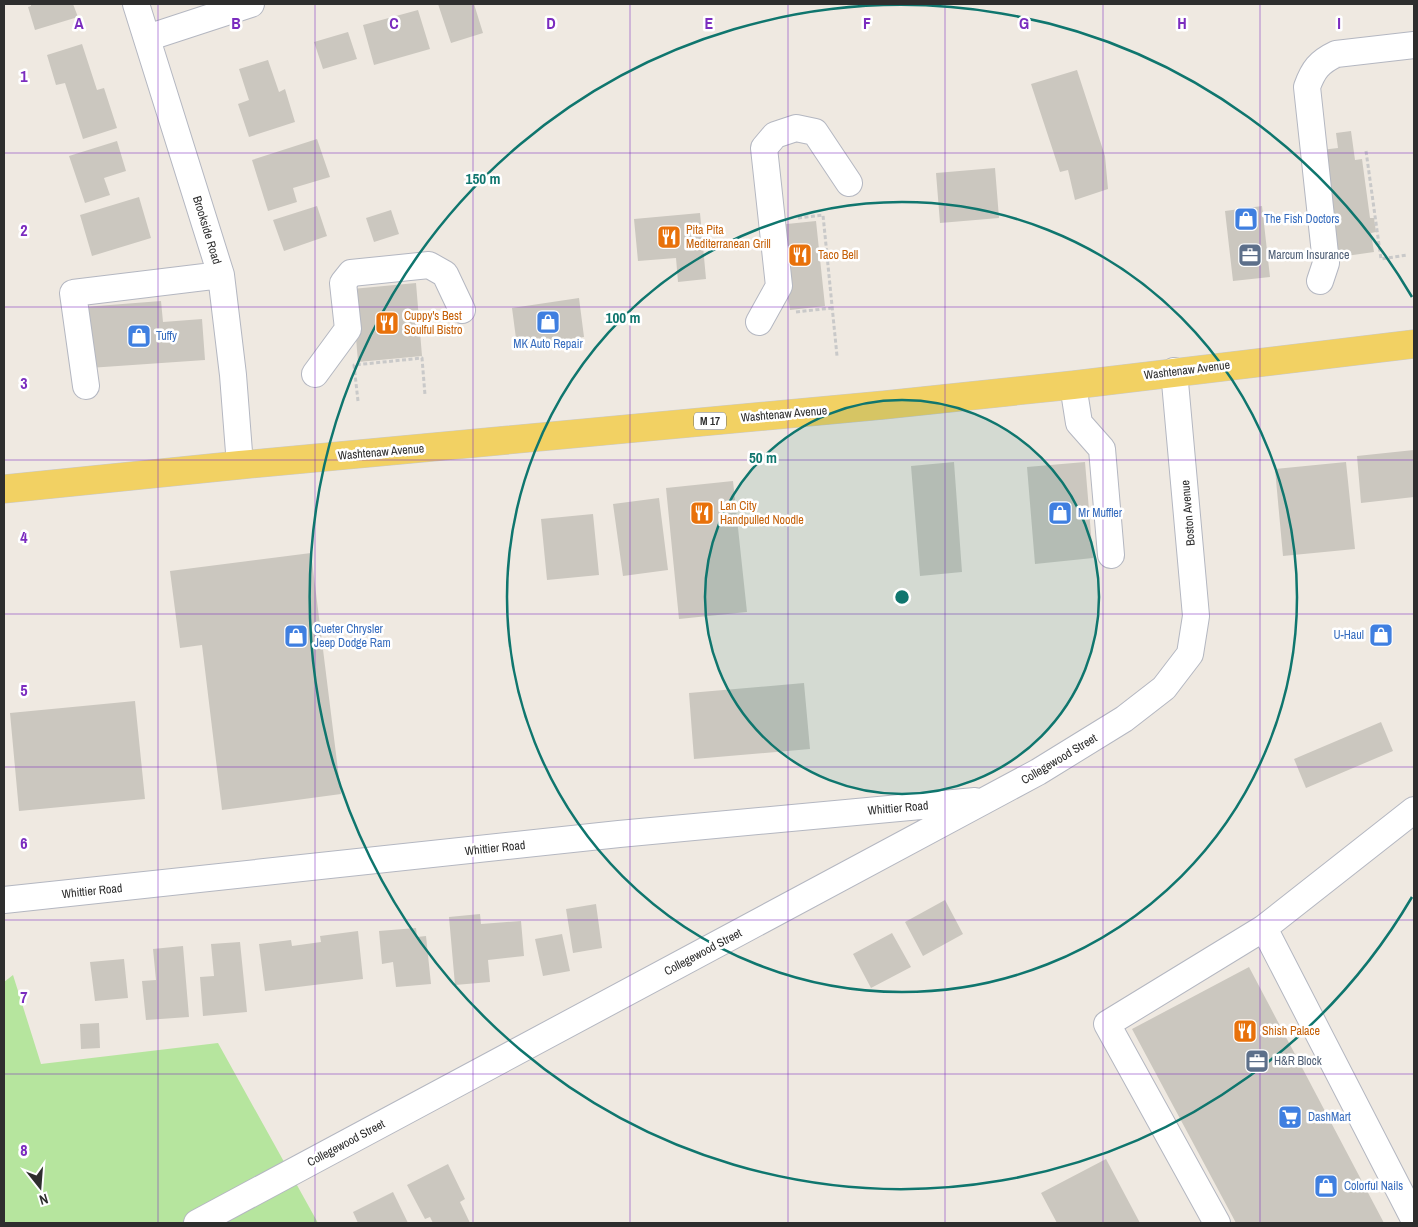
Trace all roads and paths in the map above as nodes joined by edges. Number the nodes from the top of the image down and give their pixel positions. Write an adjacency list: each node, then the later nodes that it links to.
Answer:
1 (136, 4): 3 (street, Brookside Road)
2 (251, 4): 3 (street)
3 (147, 38): 9 (street, Brookside Road)
4 (1414, 44): 10 (street)
5 (1366, 151): 8 (path)
6 (849, 183): 14 (street)
7 (796, 218): 11 (path)
8 (1407, 255)
9 (221, 276): 20 (street); 23 (street, Brookside Road)
10 (1320, 281)
11 (832, 308): 13 (path); 16 (path)
12 (462, 310): 18 (street)
13 (794, 312)
14 (759, 322)
15 (1414, 344): 17 (main road, Washtenaw Avenue / M 17)
16 (837, 356)
17 (1174, 372): 19 (main road, Washtenaw Avenue / M 17); 26 (street, Boston Avenue)
18 (315, 374)
19 (1073, 384): 23 (main road, Washtenaw Avenue / M 17); 25 (street)
20 (86, 386)
21 (425, 395): 22 (path)
22 (358, 401)
23 (240, 464): 24 (main road, Washtenaw Avenue / M 17)
24 (4, 489)
25 (1111, 555)
26 (1190, 654): 27 (street, Collegewood Street)
27 (986, 800): 29 (street, Whittier Road); 32 (street, Collegewood Street)
28 (1414, 810): 30 (street)
29 (4, 900)
30 (1264, 928): 31 (street); 33 (street)
31 (1414, 1220)
32 (197, 1223)
33 (1217, 1223)

